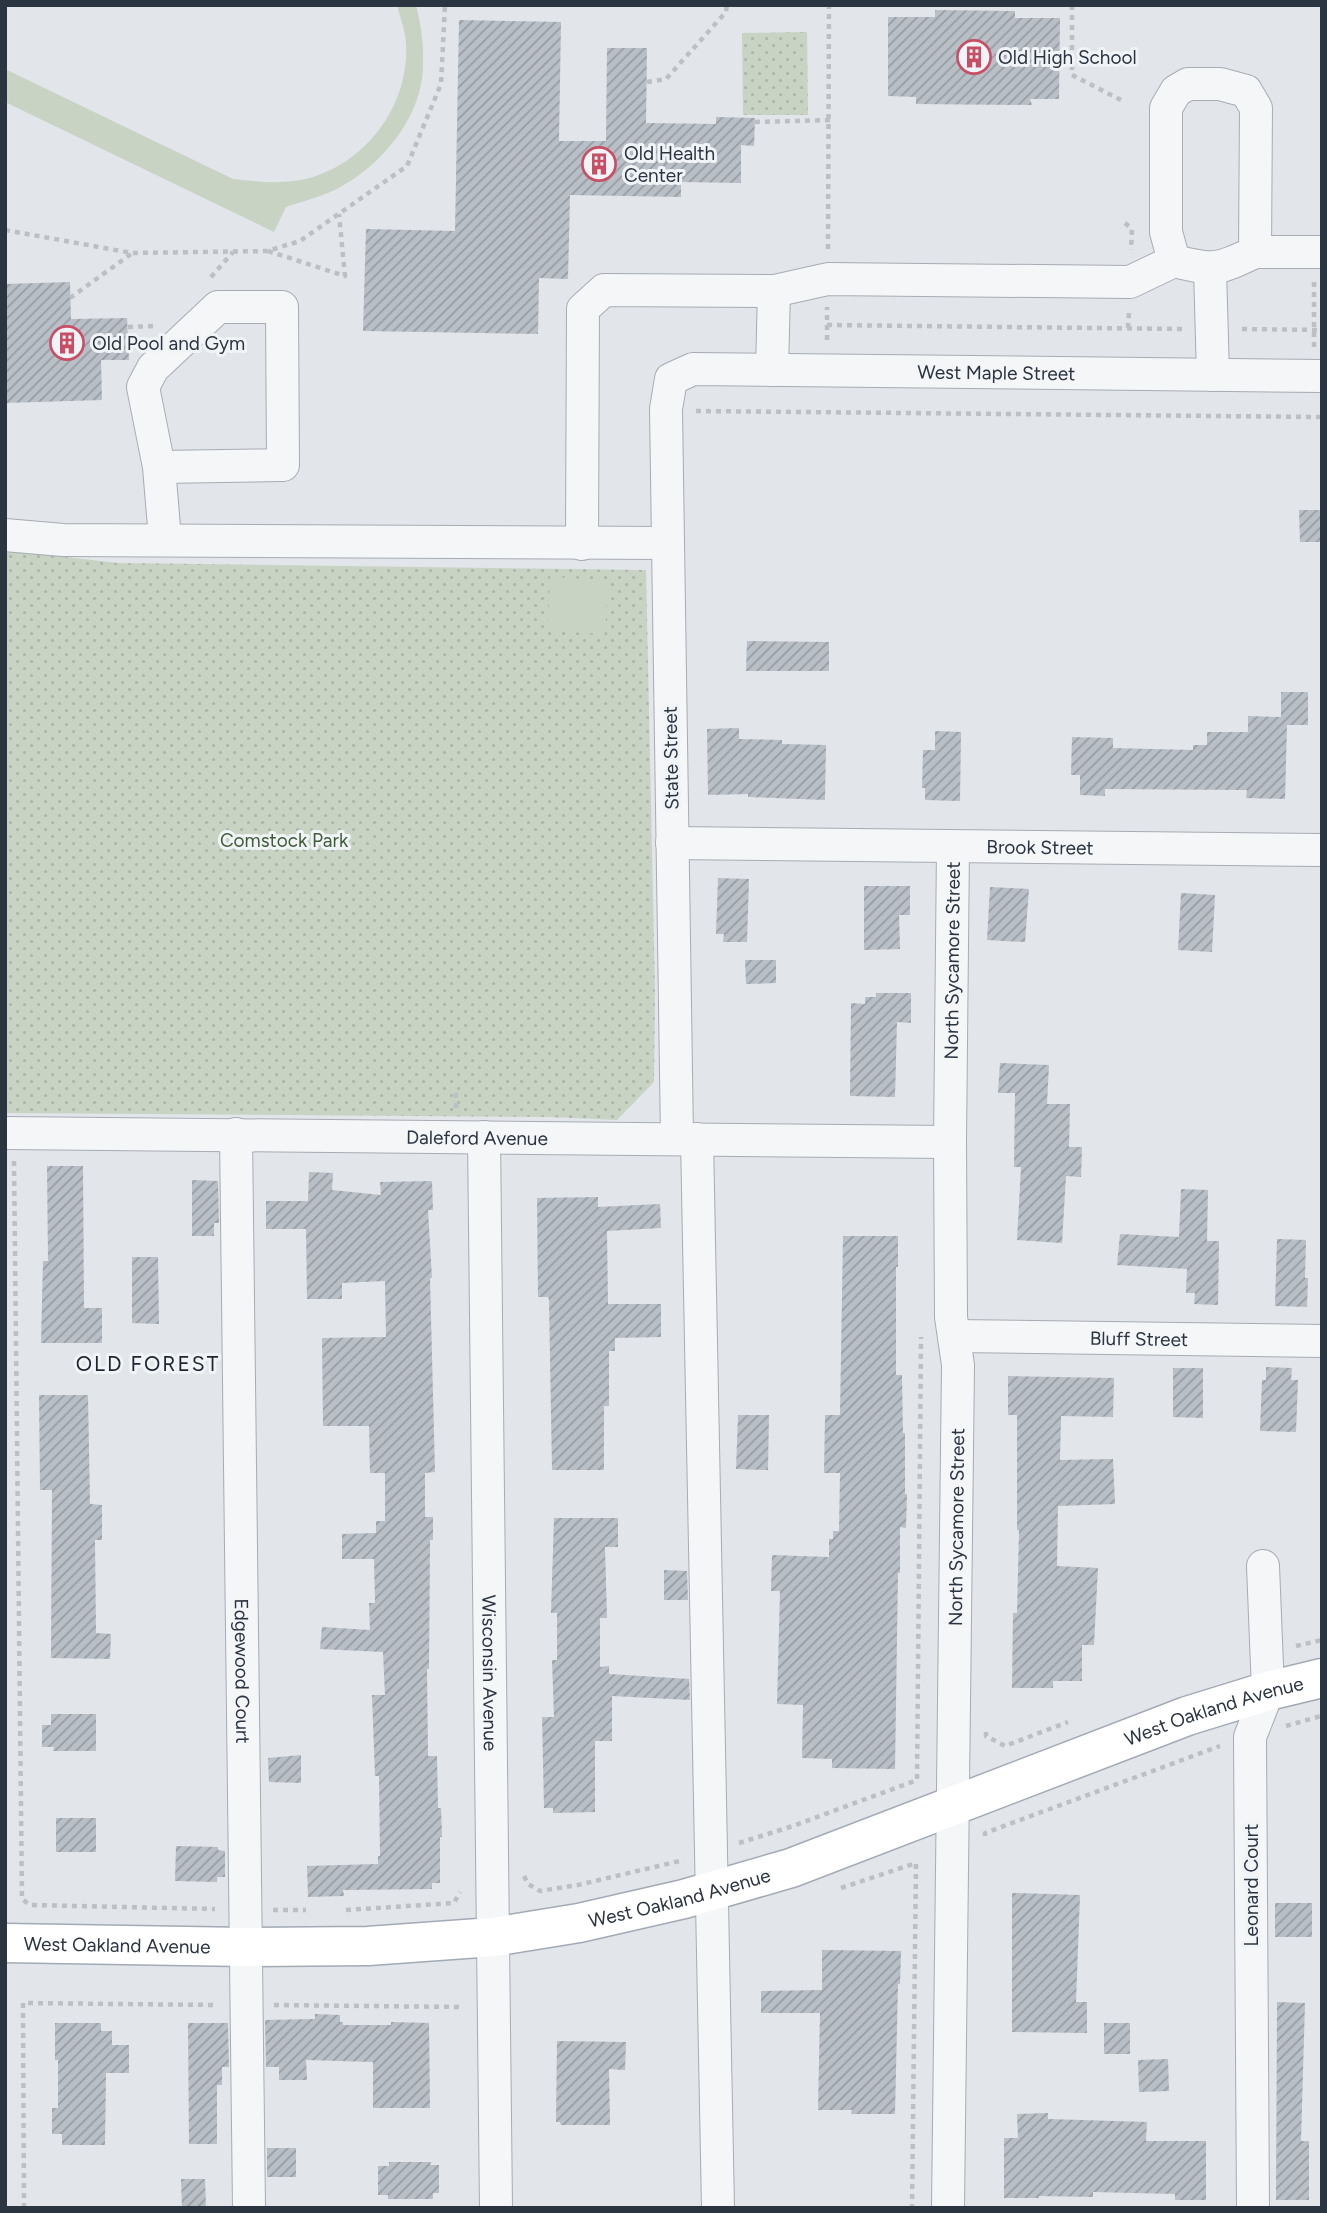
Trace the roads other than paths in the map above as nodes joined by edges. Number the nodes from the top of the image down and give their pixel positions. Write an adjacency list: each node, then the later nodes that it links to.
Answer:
1 (1255, 252): 2 (street); 3 (street); 4 (street)
2 (1316, 252)
3 (1174, 261): 4 (street); 5 (street)
4 (1210, 270): 7 (street)
5 (774, 291): 6 (street); 14 (street)
6 (772, 370): 7 (street, West Maple Street); 9 (street, West Maple Street)
7 (1213, 375): 8 (street, West Maple Street)
8 (1318, 376)
9 (671, 379): 13 (street, State Street)
10 (159, 467): 10 (street); 12 (street)
11 (5, 535): 12 (street)
12 (165, 539): 14 (street)
13 (668, 543): 14 (street); 15 (street, State Street)
14 (582, 544)
15 (672, 843): 16 (street, Brook Street); 21 (street, State Street)
16 (953, 847): 17 (street, Brook Street); 22 (street, North Sycamore Street)
17 (1322, 850)
18 (5, 1133): 19 (street, Daleford Avenue)
19 (236, 1135): 20 (street, Daleford Avenue); 32 (street, Edgewood Court)
20 (484, 1137): 21 (street, Daleford Avenue); 30 (street, Wisconsin Avenue)
21 (687, 1139): 22 (street, Daleford Avenue); 29 (street, State Street)
22 (950, 1142): 23 (street, North Sycamore Street)
23 (955, 1336): 24 (street, Bluff Street); 28 (street, North Sycamore Street)
24 (1322, 1341)
25 (1263, 1566): 27 (street, Leonard Court)
26 (1322, 1678): 27 (main road, West Oakland Avenue)
27 (1268, 1691): 28 (main road, West Oakland Avenue); 37 (street, Leonard Court)
28 (952, 1805): 29 (main road, West Oakland Avenue); 36 (street, North Sycamore Street)
29 (713, 1890): 30 (main road, West Oakland Avenue); 35 (street, State Street)
30 (493, 1937): 32 (main road, West Oakland Avenue); 34 (street, Wisconsin Avenue)
31 (5, 1943): 32 (main road, West Oakland Avenue)
32 (245, 1947): 33 (street, Edgewood Court)
33 (249, 2208)
34 (496, 2208)
35 (718, 2208)
36 (948, 2208)
37 (1253, 2208)

